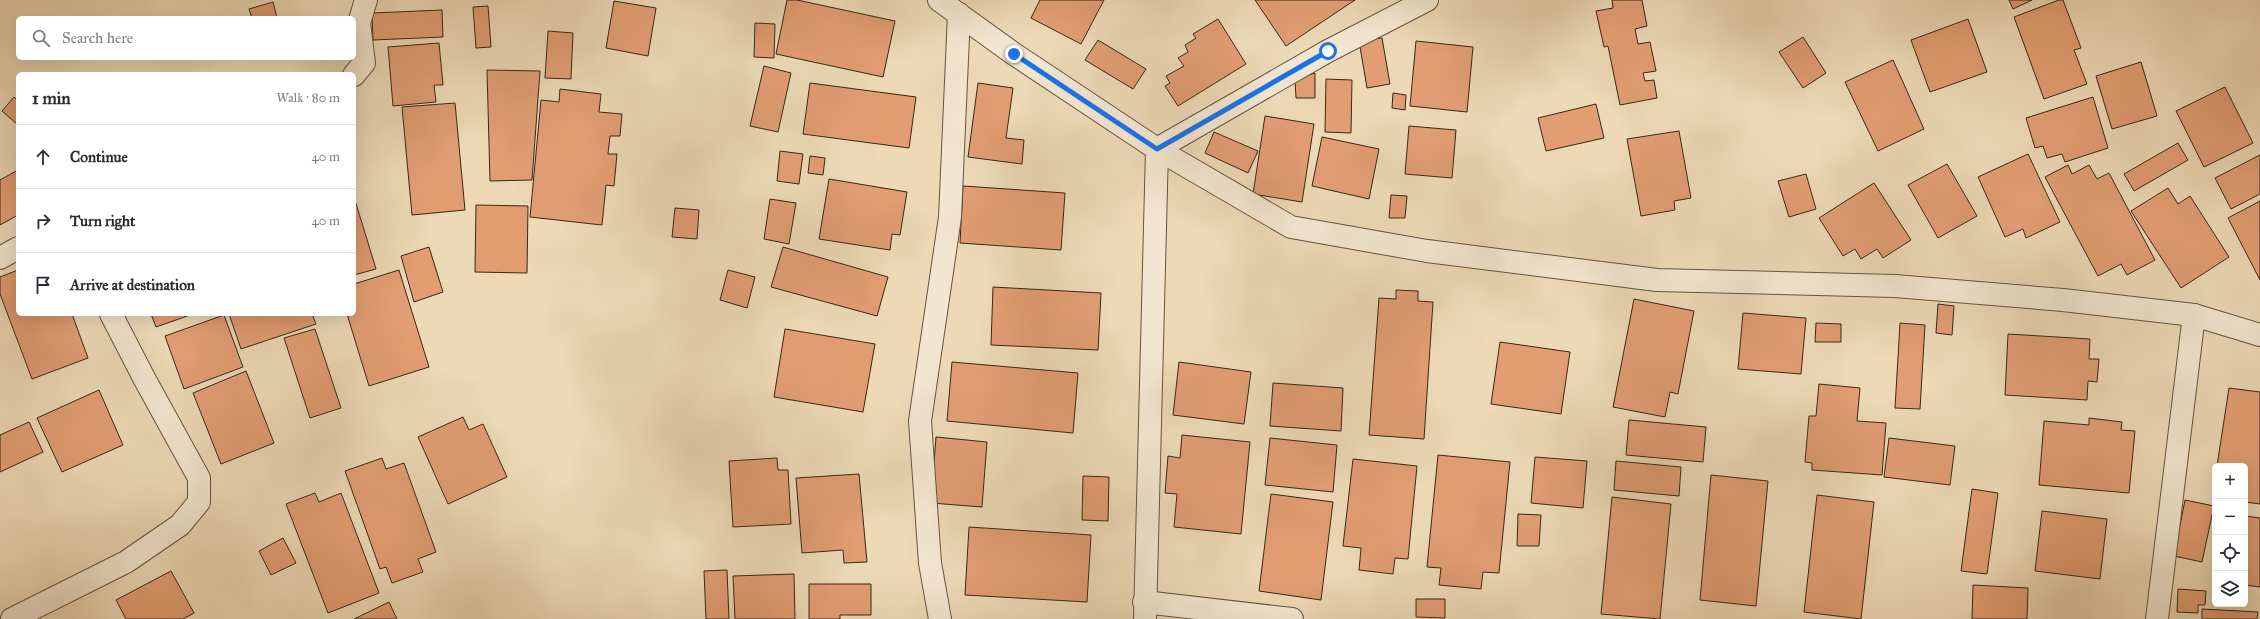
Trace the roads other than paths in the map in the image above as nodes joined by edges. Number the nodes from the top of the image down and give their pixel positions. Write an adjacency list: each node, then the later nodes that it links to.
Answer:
1 (366, 0): 5 (street)
2 (939, 0): 4 (street)
3 (1427, 0): 6 (street)
4 (959, 14): 6 (street); 14 (street)
5 (356, 73)
6 (1157, 149): 10 (street); 12 (street)
7 (16, 249): 8 (street)
8 (0, 258)
9 (112, 316): 13 (street)
10 (2194, 316): 11 (street); 16 (street)
11 (2260, 335)
12 (1144, 611): 15 (street)
13 (12, 619)
14 (940, 619)
15 (1292, 619)
16 (2157, 619)

